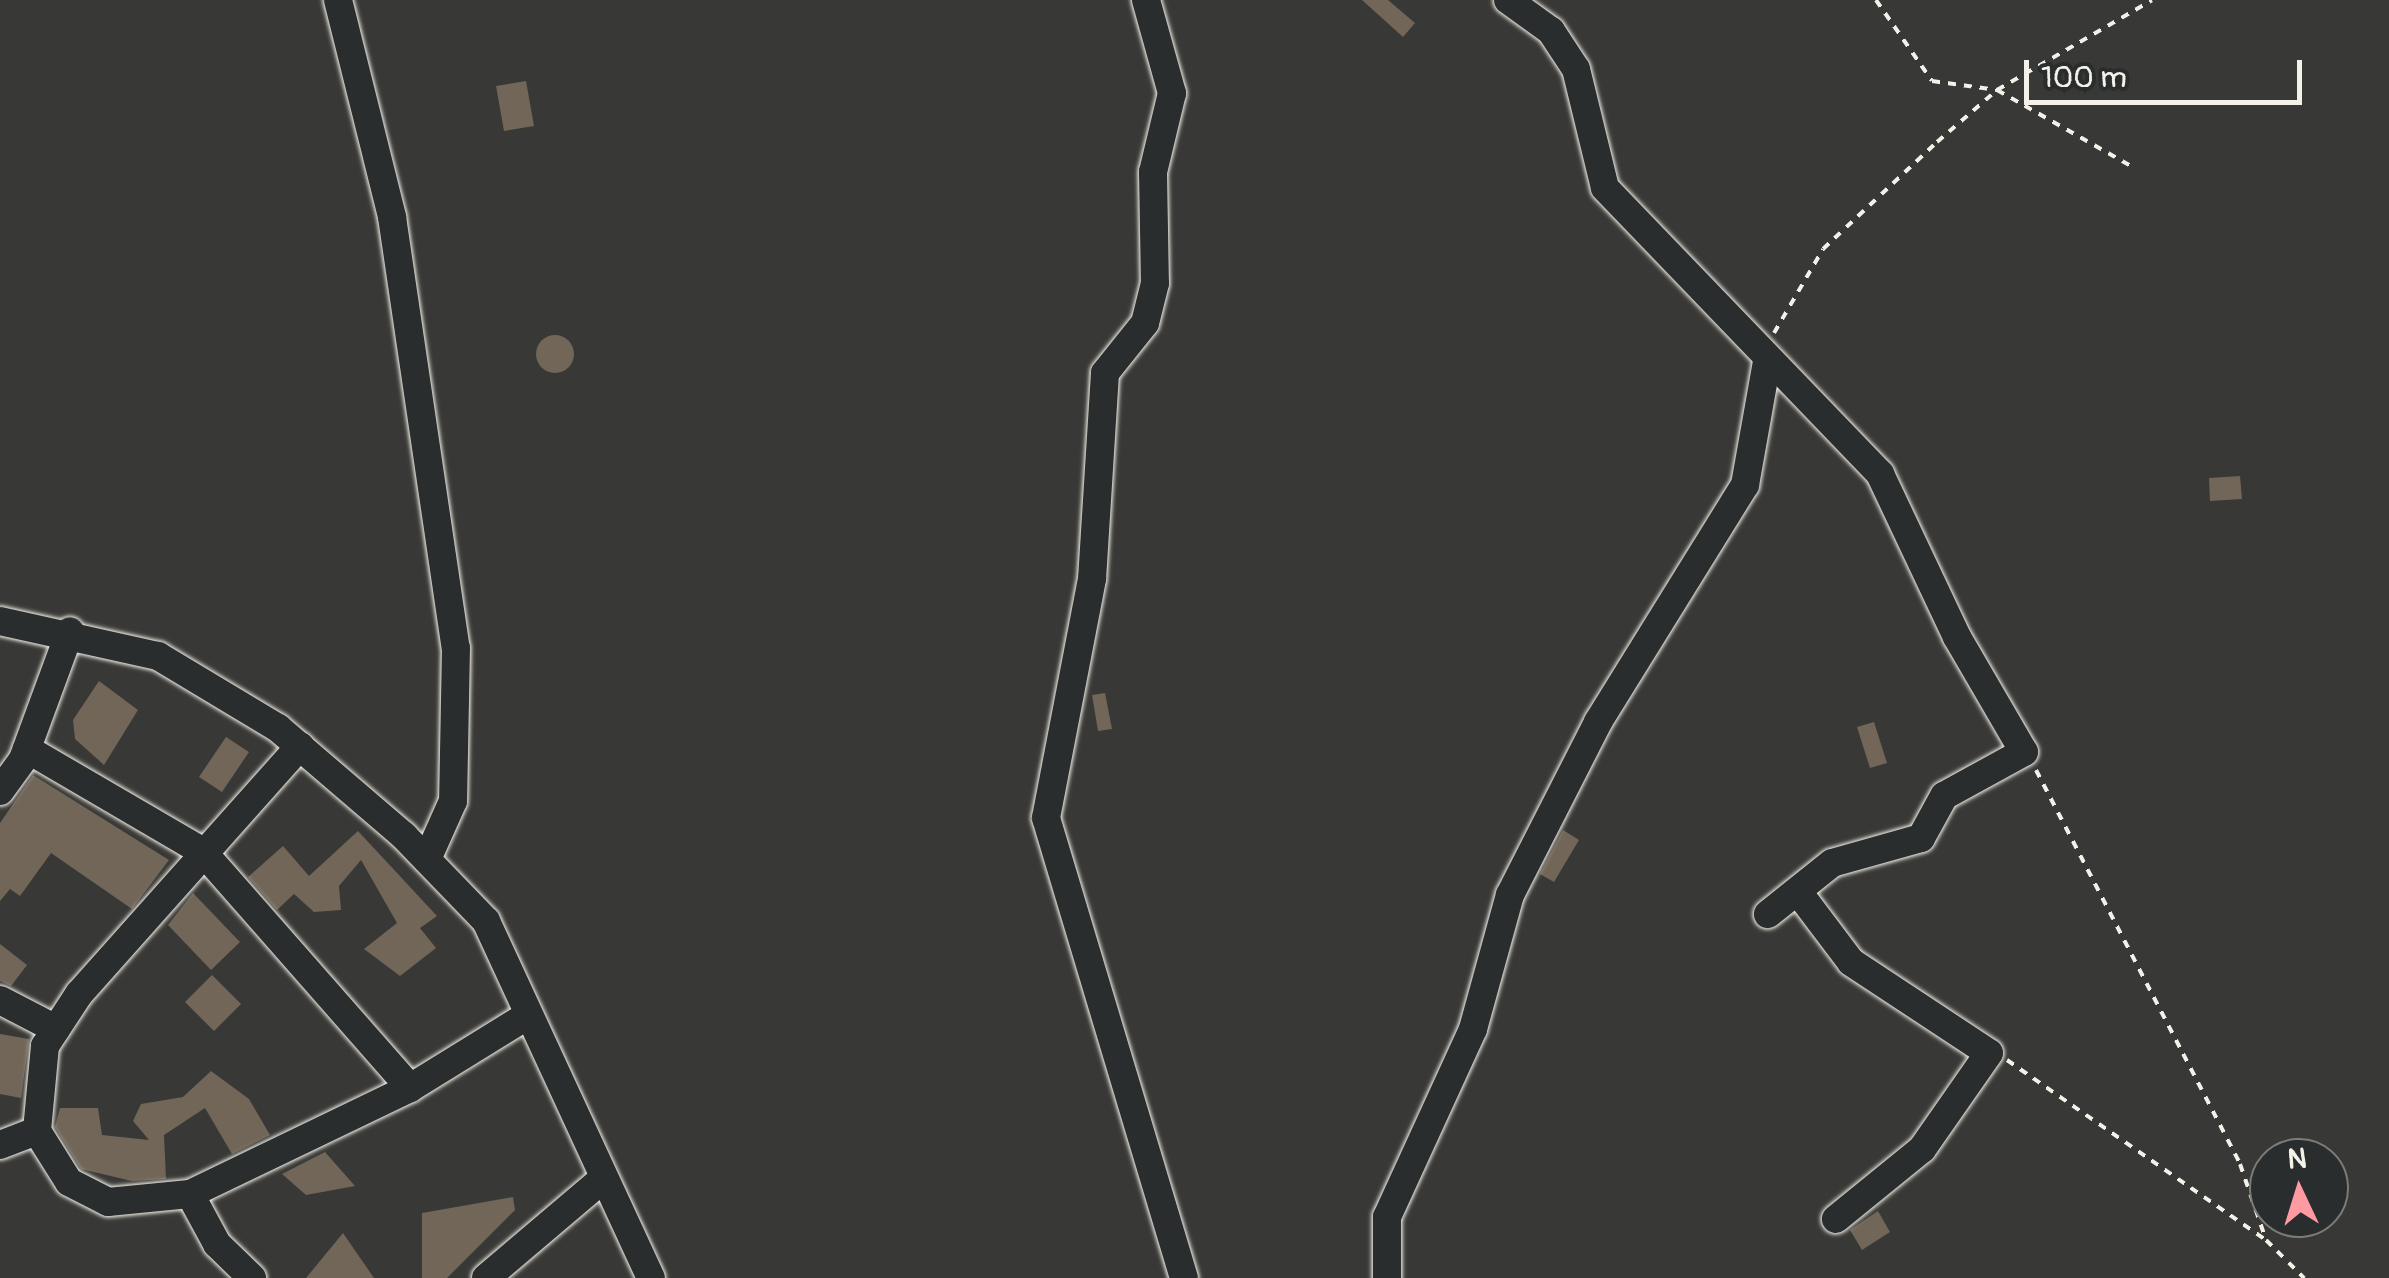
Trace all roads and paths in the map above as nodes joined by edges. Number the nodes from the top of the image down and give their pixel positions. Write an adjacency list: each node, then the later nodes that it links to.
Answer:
1 (338, 0): 16 (street)
2 (1146, 0): 33 (street)
3 (1508, 0): 8 (street)
4 (1876, 0): 6 (path)
5 (2152, 0): 6 (path)
6 (1996, 90): 7 (path); 8 (path)
7 (2131, 166)
8 (1767, 362): 13 (street); 34 (street)
9 (0, 620): 10 (street)
10 (70, 632): 11 (street); 12 (street)
11 (300, 746): 15 (street); 16 (street)
12 (27, 749): 14 (street); 15 (street)
13 (2024, 752): 17 (street); 29 (path)
14 (0, 791)
15 (202, 852): 21 (street); 23 (street)
16 (426, 858): 20 (street)
17 (1799, 893): 18 (street); 22 (street)
18 (1768, 914)
19 (0, 1000): 21 (street)
20 (528, 1015): 23 (street); 26 (street)
21 (56, 1029): 24 (street)
22 (1989, 1053): 28 (street); 29 (path)
23 (410, 1088): 27 (street)
24 (38, 1130): 25 (street); 27 (street)
25 (0, 1145)
26 (599, 1182): 31 (street); 32 (street)
27 (190, 1194): 30 (street)
28 (1836, 1219)
29 (2266, 1240): 35 (path)
30 (252, 1278)
31 (486, 1278)
32 (650, 1278)
33 (1184, 1278)
34 (1387, 1278)
35 (2304, 1278)

